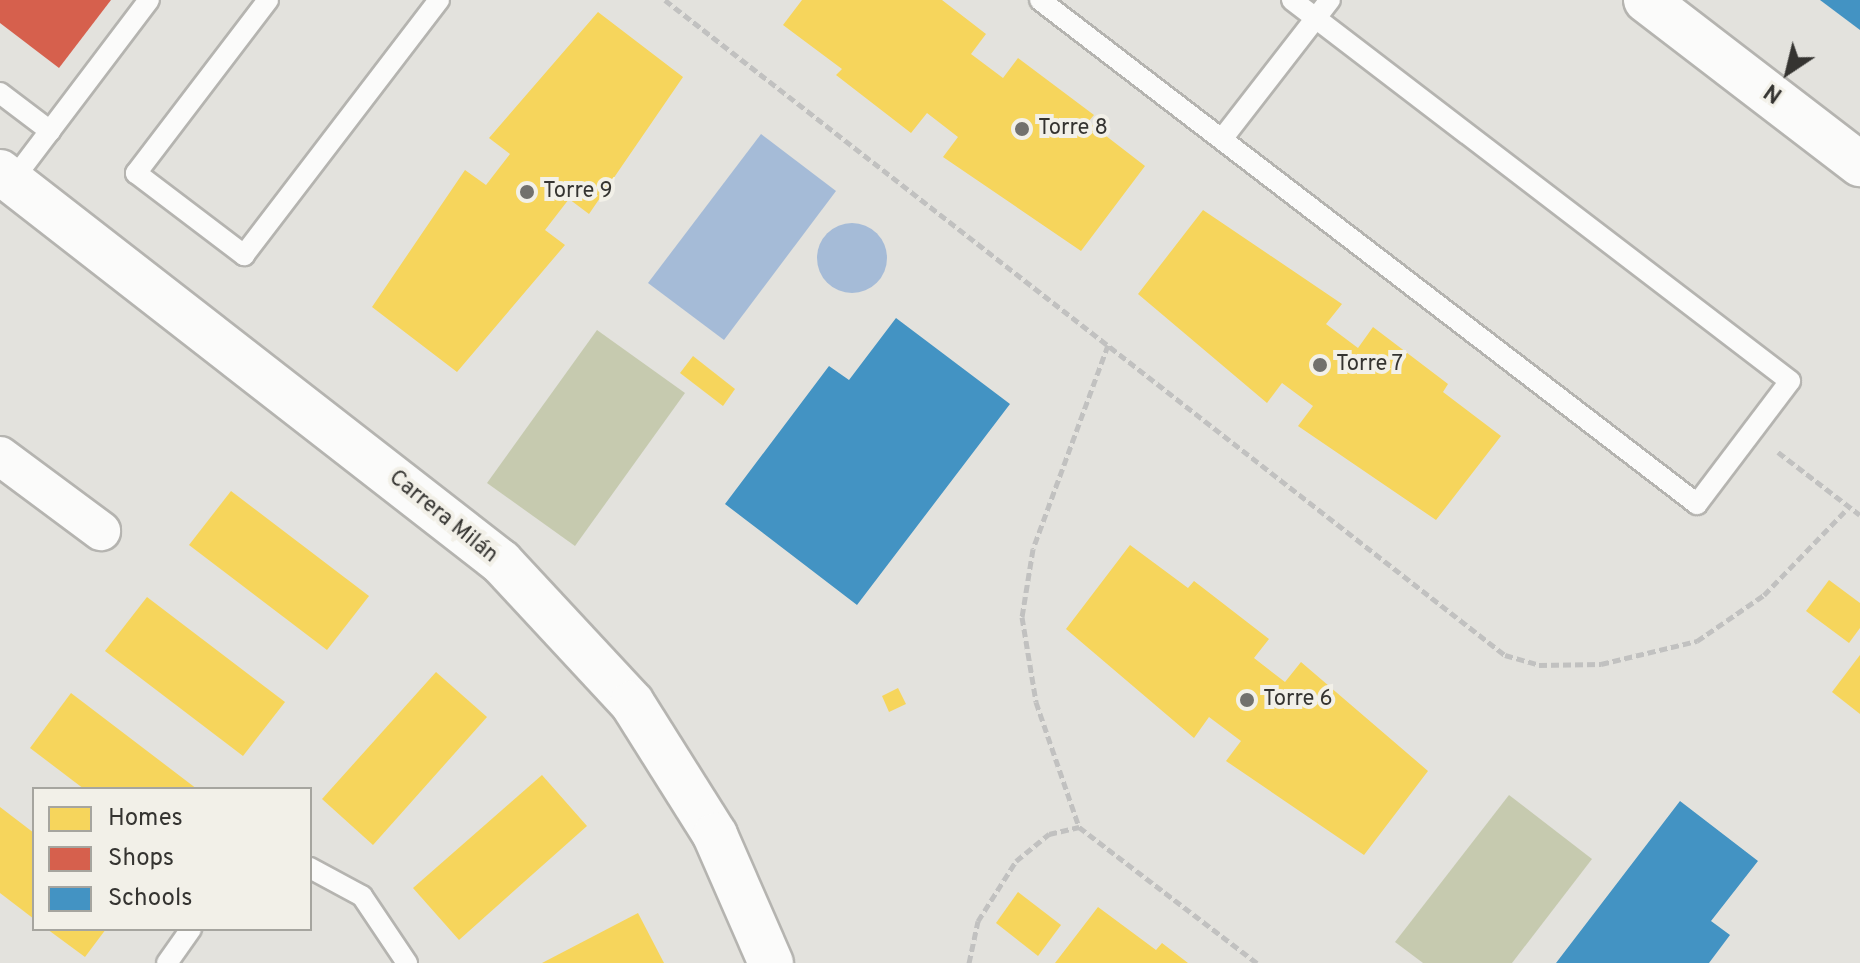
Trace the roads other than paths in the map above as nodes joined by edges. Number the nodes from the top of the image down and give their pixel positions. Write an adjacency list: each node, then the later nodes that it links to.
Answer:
1 (149, 0): 10 (lane)
2 (268, 0): 3 (lane)
3 (439, 0)
4 (1040, 0): 11 (lane)
5 (1292, 0): 8 (lane)
6 (1330, 0): 8 (lane)
7 (1646, 0): 12 (street)
8 (1316, 18): 11 (lane); 11 (lane)
9 (0, 93): 10 (lane)
10 (50, 131): 13 (lane)
11 (1222, 139)
12 (1860, 164)
13 (6, 176): 20 (street, Carrera Milán)
14 (0, 456): 15 (street)
15 (101, 531)
16 (312, 869): 19 (lane)
17 (190, 931): 18 (lane)
18 (167, 963)
19 (407, 963)
20 (771, 963)

